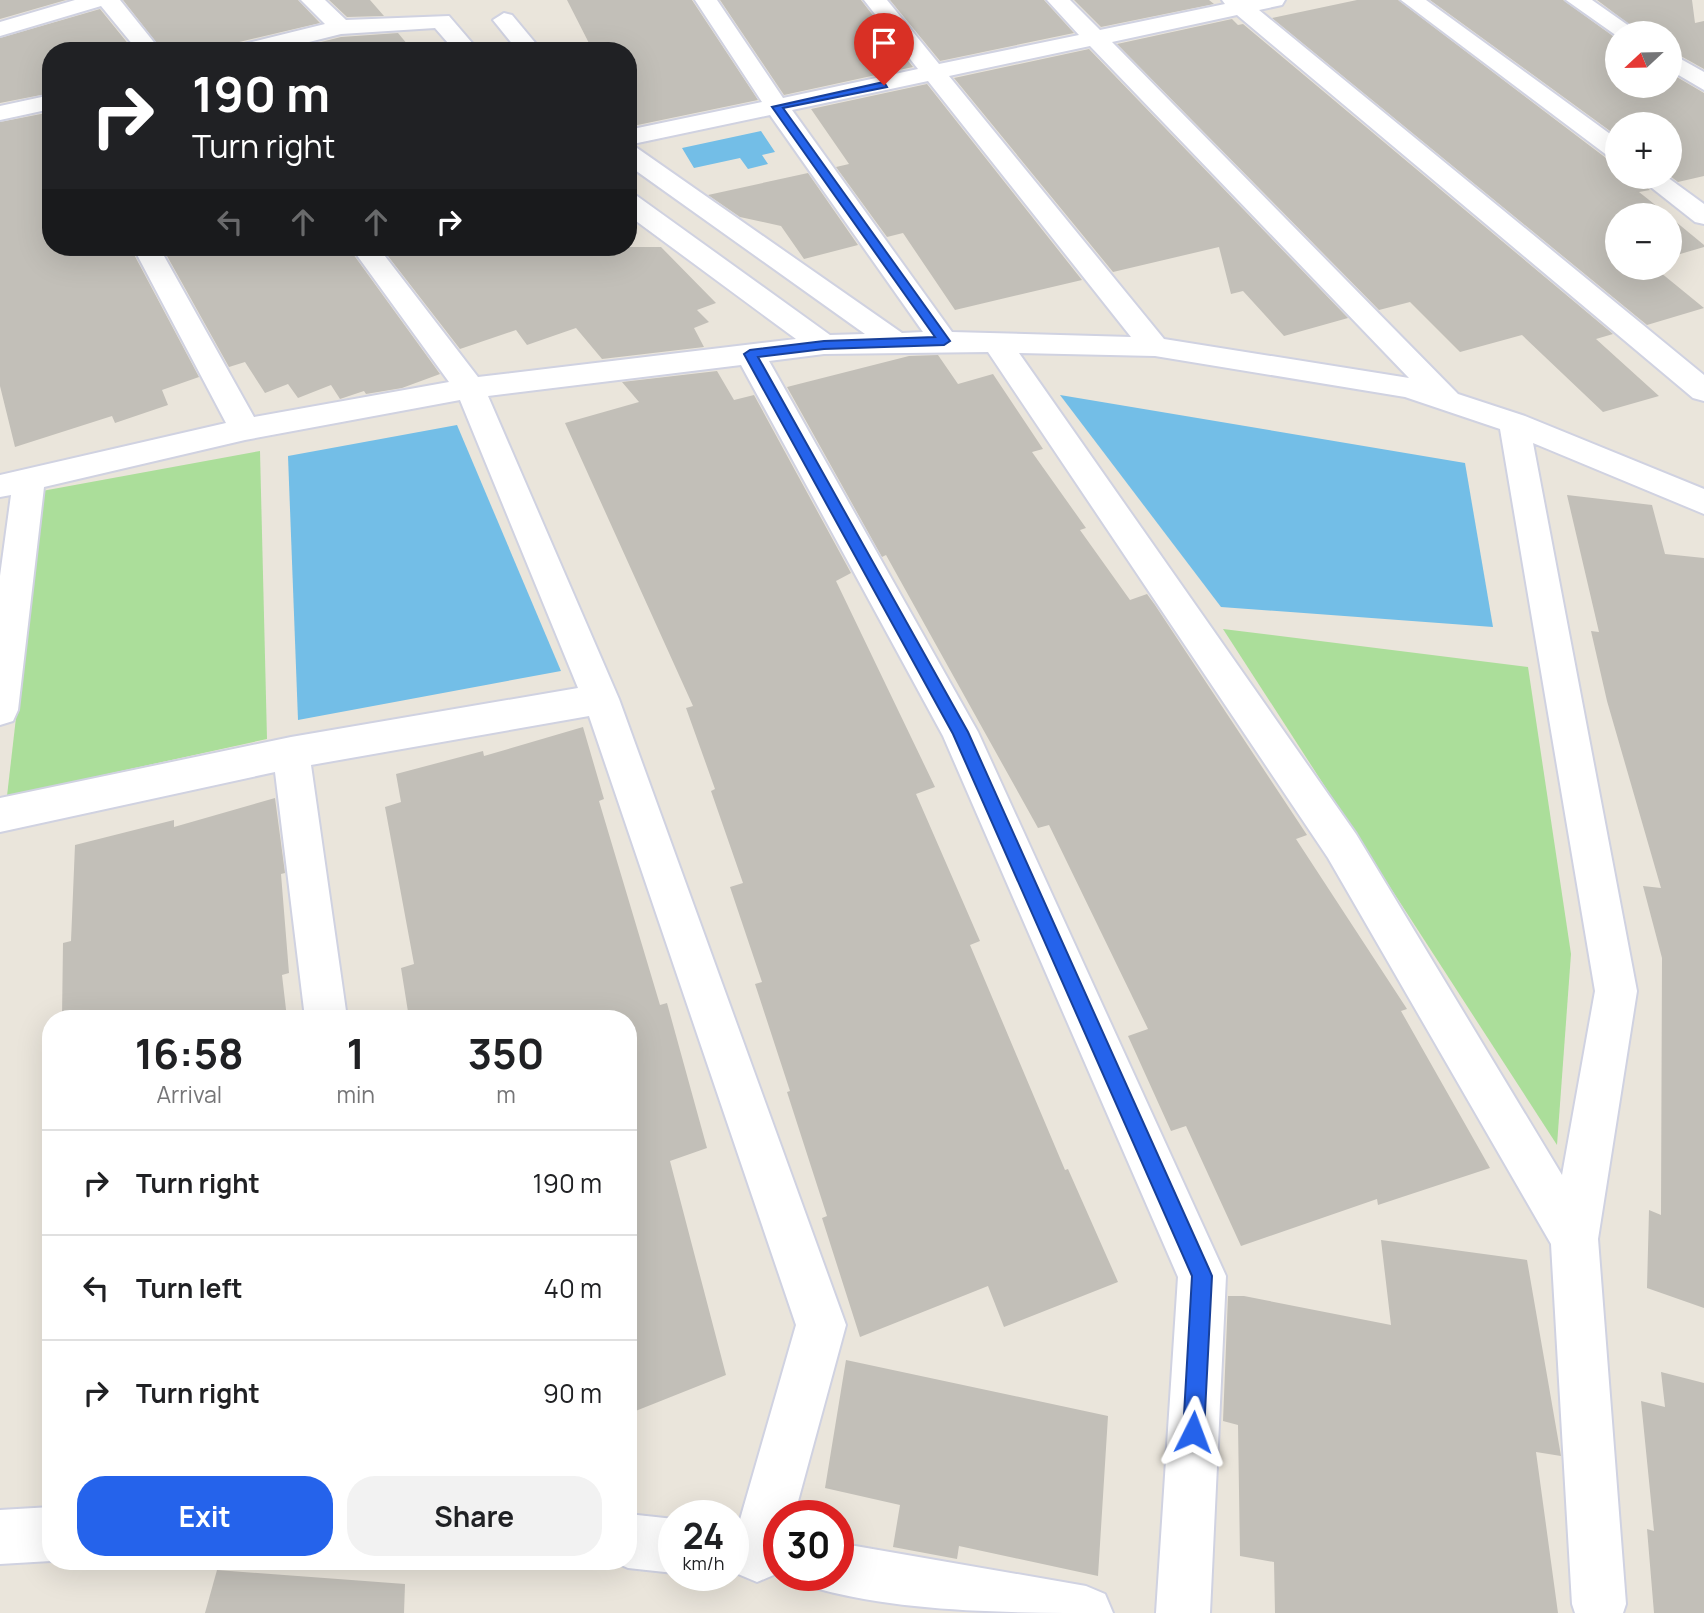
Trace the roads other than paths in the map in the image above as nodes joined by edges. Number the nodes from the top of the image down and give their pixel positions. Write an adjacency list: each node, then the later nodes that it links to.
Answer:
1 (100, 0): 14 (street)
2 (108, 0): 16 (street)
3 (312, 0): 13 (street)
4 (706, 0): 24 (street)
5 (875, 0): 21 (street)
6 (1058, 0): 15 (street)
7 (1274, 0): 10 (street)
8 (1412, 0): 27 (street)
9 (1577, 0): 12 (street)
10 (1237, 4): 15 (street); 41 (street)
11 (504, 20): 19 (street)
12 (1609, 21)
13 (341, 27): 17 (street); 18 (street)
14 (0, 29)
15 (1099, 39): 21 (street); 42 (street)
16 (143, 42)
17 (280, 42)
18 (460, 42)
19 (523, 42)
20 (1682, 69): 22 (street)
21 (937, 74): 24 (street); 38 (street)
22 (1704, 83)
23 (42, 104): 25 (street)
24 (777, 107): 26 (street); 35 (street)
25 (0, 113)
26 (637, 136)
27 (1605, 142)
28 (637, 159): 34 (street)
29 (1667, 189): 31 (street)
30 (637, 209): 37 (street)
31 (1704, 216)
32 (151, 256): 44 (street)
33 (371, 256): 40 (street)
34 (894, 341): 35 (street); 37 (street)
35 (944, 341): 36 (street)
36 (998, 344): 38 (street); 52 (street)
37 (824, 345): 39 (street)
38 (1155, 346): 42 (street)
39 (750, 354): 40 (street); 61 (street)
40 (470, 388): 44 (street); 47 (street)
41 (1704, 391)
42 (1448, 400): 43 (street)
43 (1514, 423): 46 (street); 52 (street)
44 (245, 429): 45 (street)
45 (14, 483): 48 (street)
46 (1704, 502)
47 (601, 699): 49 (street); 57 (street)
48 (0, 710)
49 (291, 753): 50 (street); 51 (street)
50 (0, 815)
51 (325, 1010)
52 (1574, 1239): 59 (street)
53 (42, 1535): 54 (street)
54 (0, 1537)
55 (637, 1542): 56 (street)
56 (658, 1544)
57 (756, 1556)
58 (854, 1573): 60 (street)
59 (1599, 1604)
60 (1086, 1613)
61 (1183, 1613)

